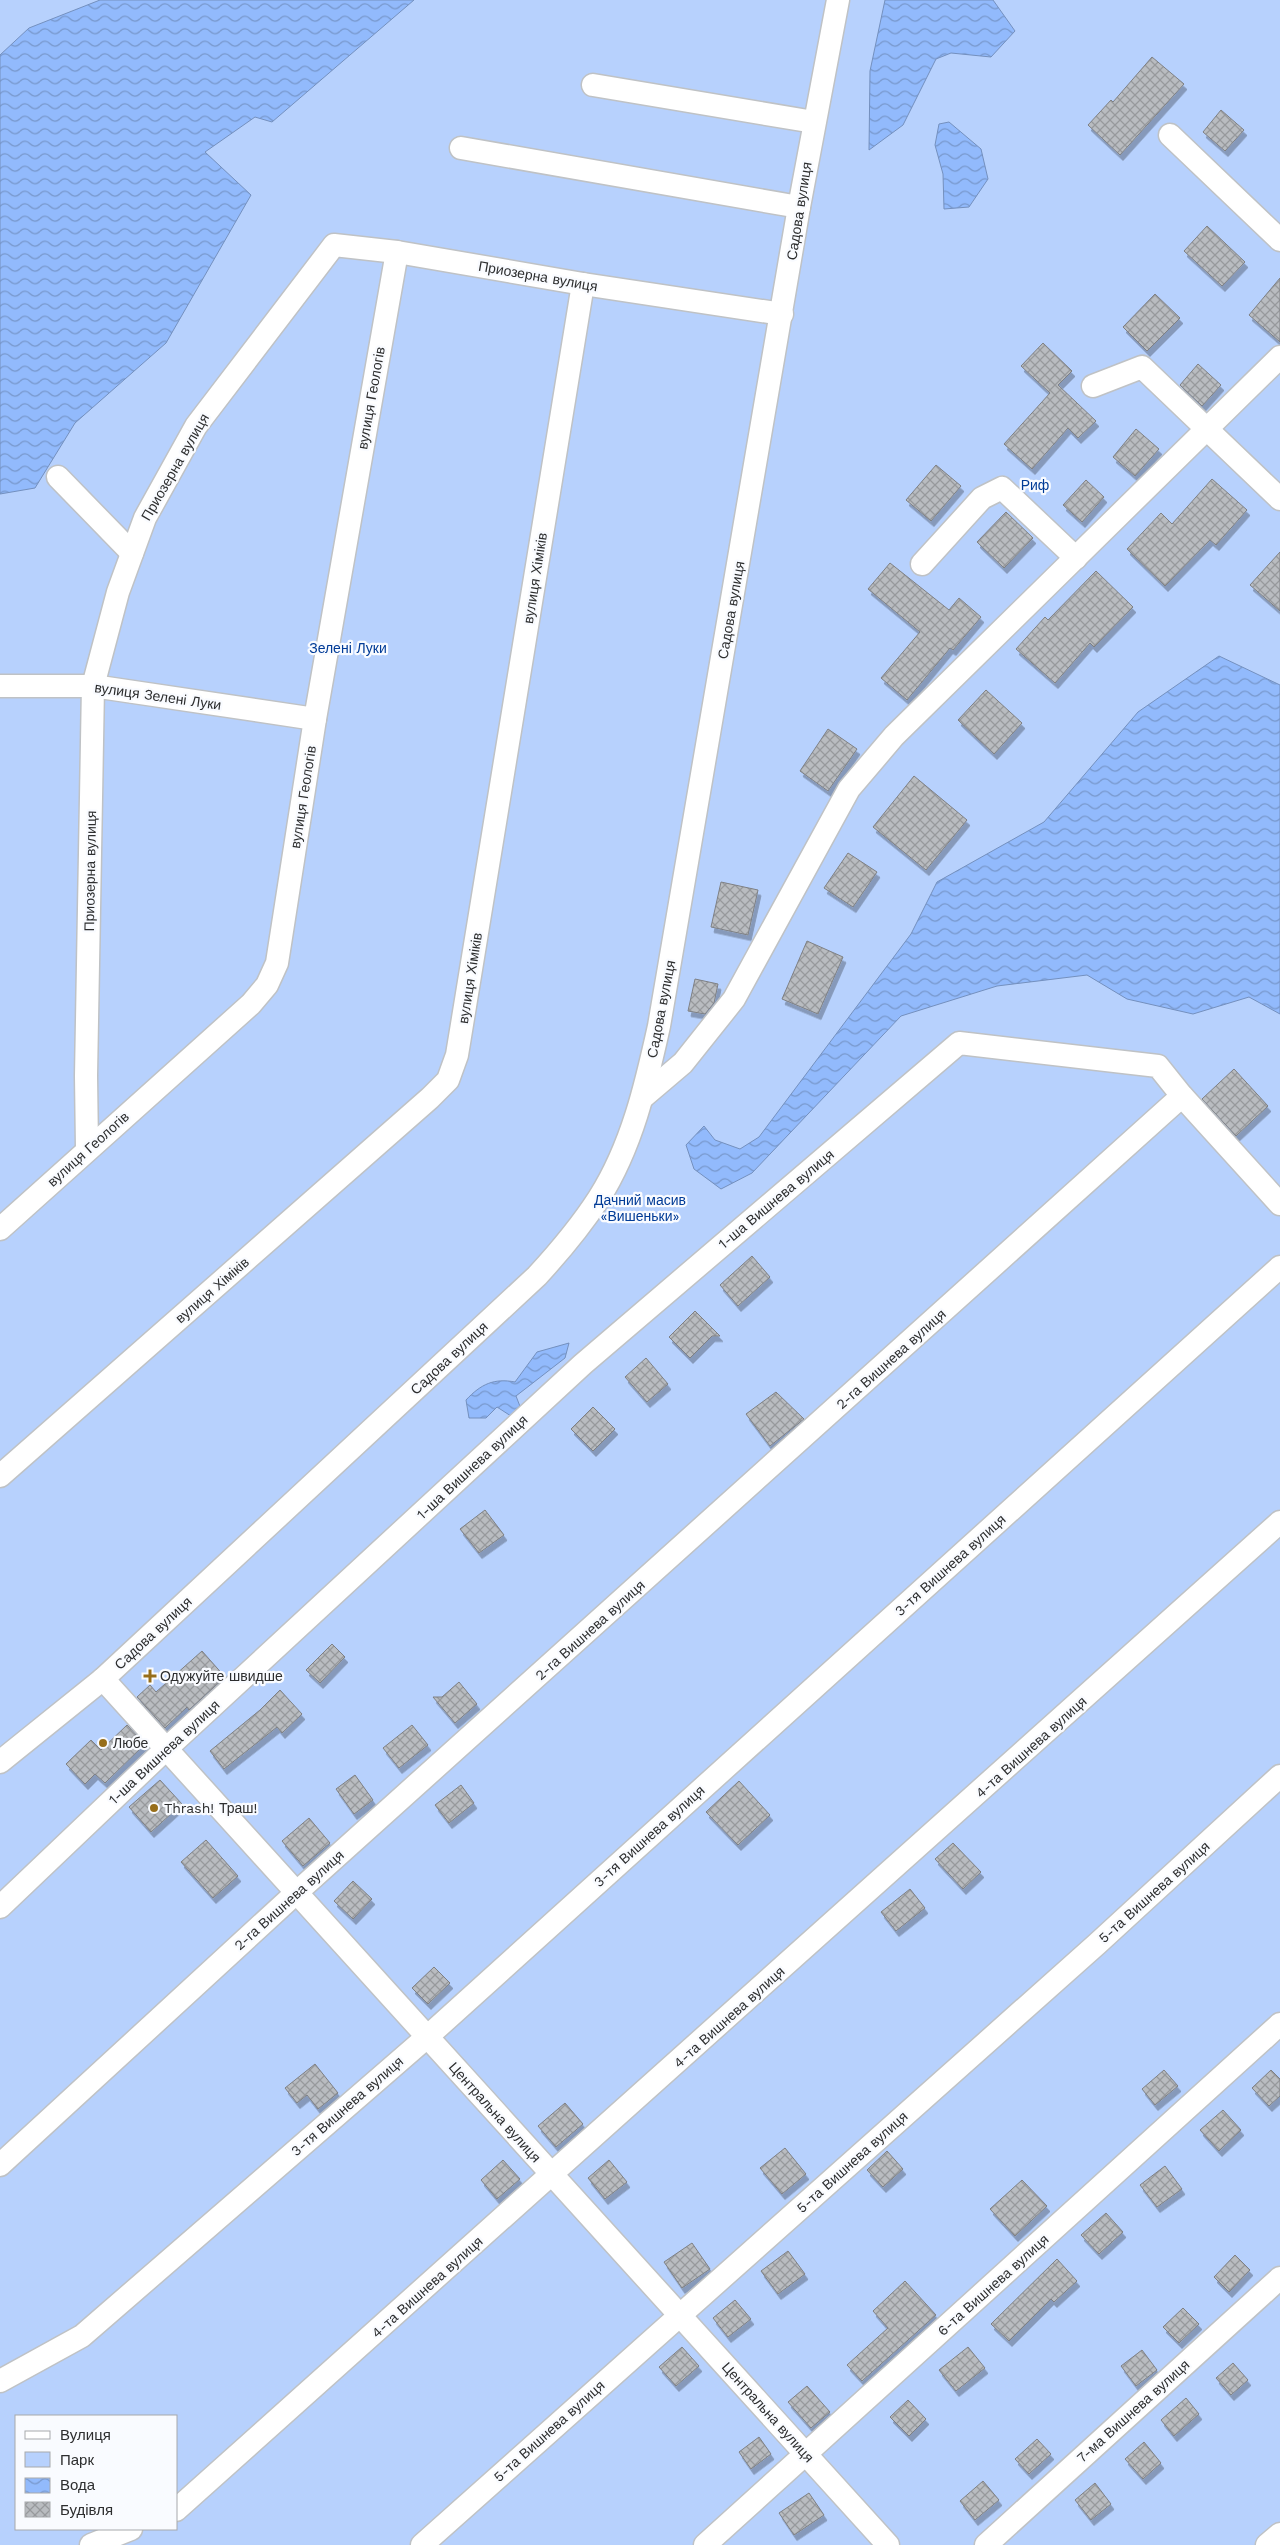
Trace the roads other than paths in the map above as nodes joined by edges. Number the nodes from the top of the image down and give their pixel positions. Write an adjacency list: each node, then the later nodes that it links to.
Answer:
1 (838, 0): 3 (street, Садова вулиця)
2 (593, 85): 3 (street)
3 (814, 122): 6 (street, Садова вулиця)
4 (1170, 135): 7 (street)
5 (461, 148): 6 (street)
6 (799, 207): 10 (street, Садова вулиця)
7 (1280, 240)
8 (397, 252): 9 (street, Приозерна вулиця); 16 (street, Приозерна вулиця); 21 (street, вулиця Геологів)
9 (583, 284): 10 (street, Приозерна вулиця); 28 (street, вулиця Хіміків)
10 (782, 314): 23 (street, Садова вулиця)
11 (1280, 357): 13 (street)
12 (1093, 386): 13 (street)
13 (1207, 429): 15 (street); 17 (street)
14 (58, 477): 16 (street)
15 (1280, 499)
16 (132, 552): 20 (street, Приозерна вулиця)
17 (1076, 558): 18 (street); 23 (street)
18 (922, 564)
19 (0, 686): 20 (street, вулиця Зелені Луки)
20 (94, 686): 21 (street, вулиця Зелені Луки); 24 (street, Приозерна вулиця)
21 (316, 719): 24 (street, вулиця Геологів)
22 (1182, 1096): 25 (street); 31 (street, 1-ша Вишнева вулиця); 34 (street, 2-га Вишнева вулиця)
23 (643, 1097): 30 (street, Садова вулиця)
24 (88, 1148): 26 (street, вулиця Геологів)
25 (1280, 1204)
26 (0, 1229)
27 (1280, 1267): 37 (street, 3-тя Вишнева вулиця)
28 (0, 1476)
29 (1280, 1522): 39 (street, 4-та Вишнева вулиця)
30 (103, 1680): 31 (street, Центральна вулиця); 32 (street, Садова вулиця)
31 (166, 1749): 34 (street, Центральна вулиця); 35 (street, 1-ша Вишнева вулиця)
32 (0, 1762)
33 (1280, 1776): 41 (street, 5-та Вишнева вулиця)
34 (296, 1893): 37 (street, Центральна вулиця); 38 (street, 2-га Вишнева вулиця)
35 (0, 1907)
36 (1280, 2024): 43 (street, 6-та Вишнева вулиця)
37 (427, 2037): 39 (street, Центральна вулиця); 42 (street, 3-тя Вишнева вулиця)
38 (0, 2165)
39 (552, 2175): 41 (street, Центральна вулиця); 44 (street, 4-та Вишнева вулиця)
40 (1280, 2278): 51 (street, 7-ма Вишнева вулиця)
41 (679, 2315): 43 (street, Центральна вулиця); 48 (street, 5-та Вишнева вулиця)
42 (0, 2381)
43 (806, 2455): 49 (street, 6-та Вишнева вулиця); 50 (street, Центральна вулиця)
44 (178, 2508)
45 (128, 2530): 47 (street)
46 (1280, 2534): 52 (street)
47 (91, 2545)
48 (422, 2545)
49 (705, 2545)
50 (888, 2545)
51 (986, 2545)
52 (1268, 2545)

